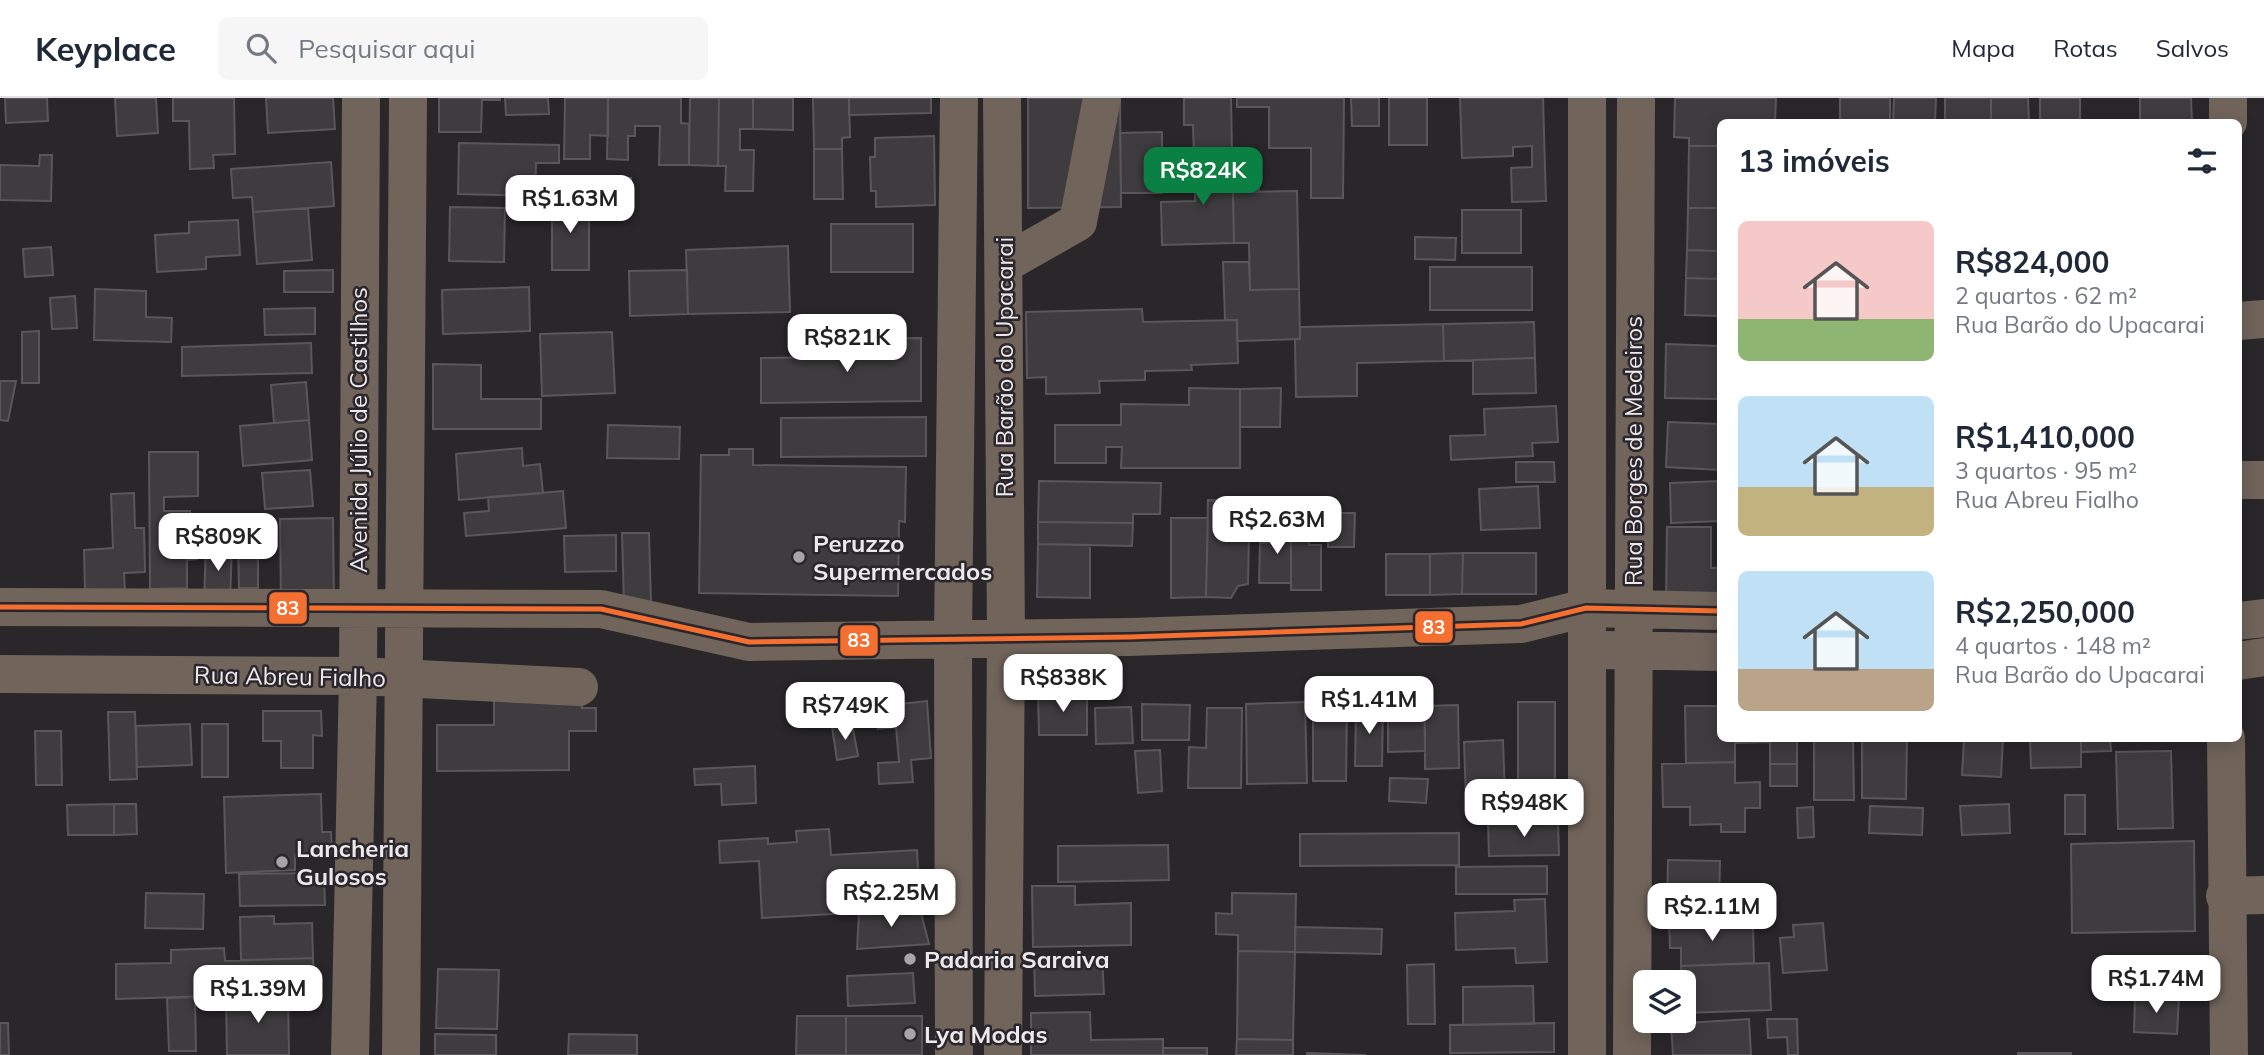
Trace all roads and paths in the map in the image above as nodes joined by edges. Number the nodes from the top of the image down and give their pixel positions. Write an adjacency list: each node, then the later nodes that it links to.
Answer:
1 (360, 98): 11 (street, Avenida Júlio de Castilhos)
2 (408, 98): 12 (street, Avenida Júlio de Castilhos)
3 (959, 98): 28 (street, Rua Barão do Upacarai)
4 (1002, 98): 10 (street, Rua Barão do Upacarai)
5 (1102, 98): 10 (street)
6 (1587, 98): 13 (street, Rua Borges de Medeiros)
7 (1636, 98): 14 (street, Rua Borges de Medeiros)
8 (2228, 98): 9 (street)
9 (2228, 119)
10 (1004, 264): 27 (street, Rua Barão do Upacarai)
11 (358, 293): 12 (street); 21 (street, Avenida Júlio de Castilhos)
12 (409, 293): 22 (street, Avenida Júlio de Castilhos)
13 (1585, 310): 14 (street); 20 (street, Rua Borges de Medeiros)
14 (1634, 311): 23 (street, Rua Borges de Medeiros)
15 (2264, 319): 16 (street)
16 (2242, 321)
17 (2242, 480): 18 (street)
18 (2264, 480)
19 (0, 607): 21 (street)
20 (1586, 608): 23 (street); 27 (street); 29 (street, Rua Borges de Medeiros)
21 (358, 609): 22 (street); 35 (street, Avenida Júlio de Castilhos)
22 (406, 609): 28 (street); 36 (street, Avenida Júlio de Castilhos)
23 (1631, 609): 24 (street); 30 (street, Rua Borges de Medeiros)
24 (1717, 611)
25 (2264, 618): 26 (street)
26 (2242, 621)
27 (1006, 637): 28 (street); 46 (street, Rua Barão do Upacarai)
28 (953, 639): 45 (street, Rua Barão do Upacarai)
29 (1587, 649): 30 (street); 39 (street, Rua Borges de Medeiros)
30 (1631, 651): 31 (street); 40 (street, Rua Borges de Medeiros)
31 (1717, 652)
32 (2264, 657): 33 (street)
33 (2242, 660)
34 (0, 674): 35 (street, Rua Abreu Fialho)
35 (358, 676): 36 (street, Rua Abreu Fialho); 44 (street, Avenida Júlio de Castilhos)
36 (406, 678): 37 (street, Rua Abreu Fialho); 43 (street, Avenida Júlio de Castilhos)
37 (579, 687)
38 (2225, 742): 42 (street)
39 (1586, 814): 40 (street); 51 (street, Rua Borges de Medeiros)
40 (1634, 814): 52 (street, Rua Borges de Medeiros)
41 (2264, 895): 42 (street)
42 (2225, 896): 53 (street)
43 (402, 975): 44 (street); 48 (street, Avenida Júlio de Castilhos)
44 (352, 976): 47 (street, Avenida Júlio de Castilhos)
45 (954, 978): 46 (street); 49 (street, Rua Barão do Upacarai)
46 (1004, 979): 50 (street, Rua Barão do Upacarai)
47 (350, 1055)
48 (401, 1055)
49 (954, 1055)
50 (1003, 1055)
51 (1587, 1055)
52 (1632, 1055)
53 (2229, 1055)

